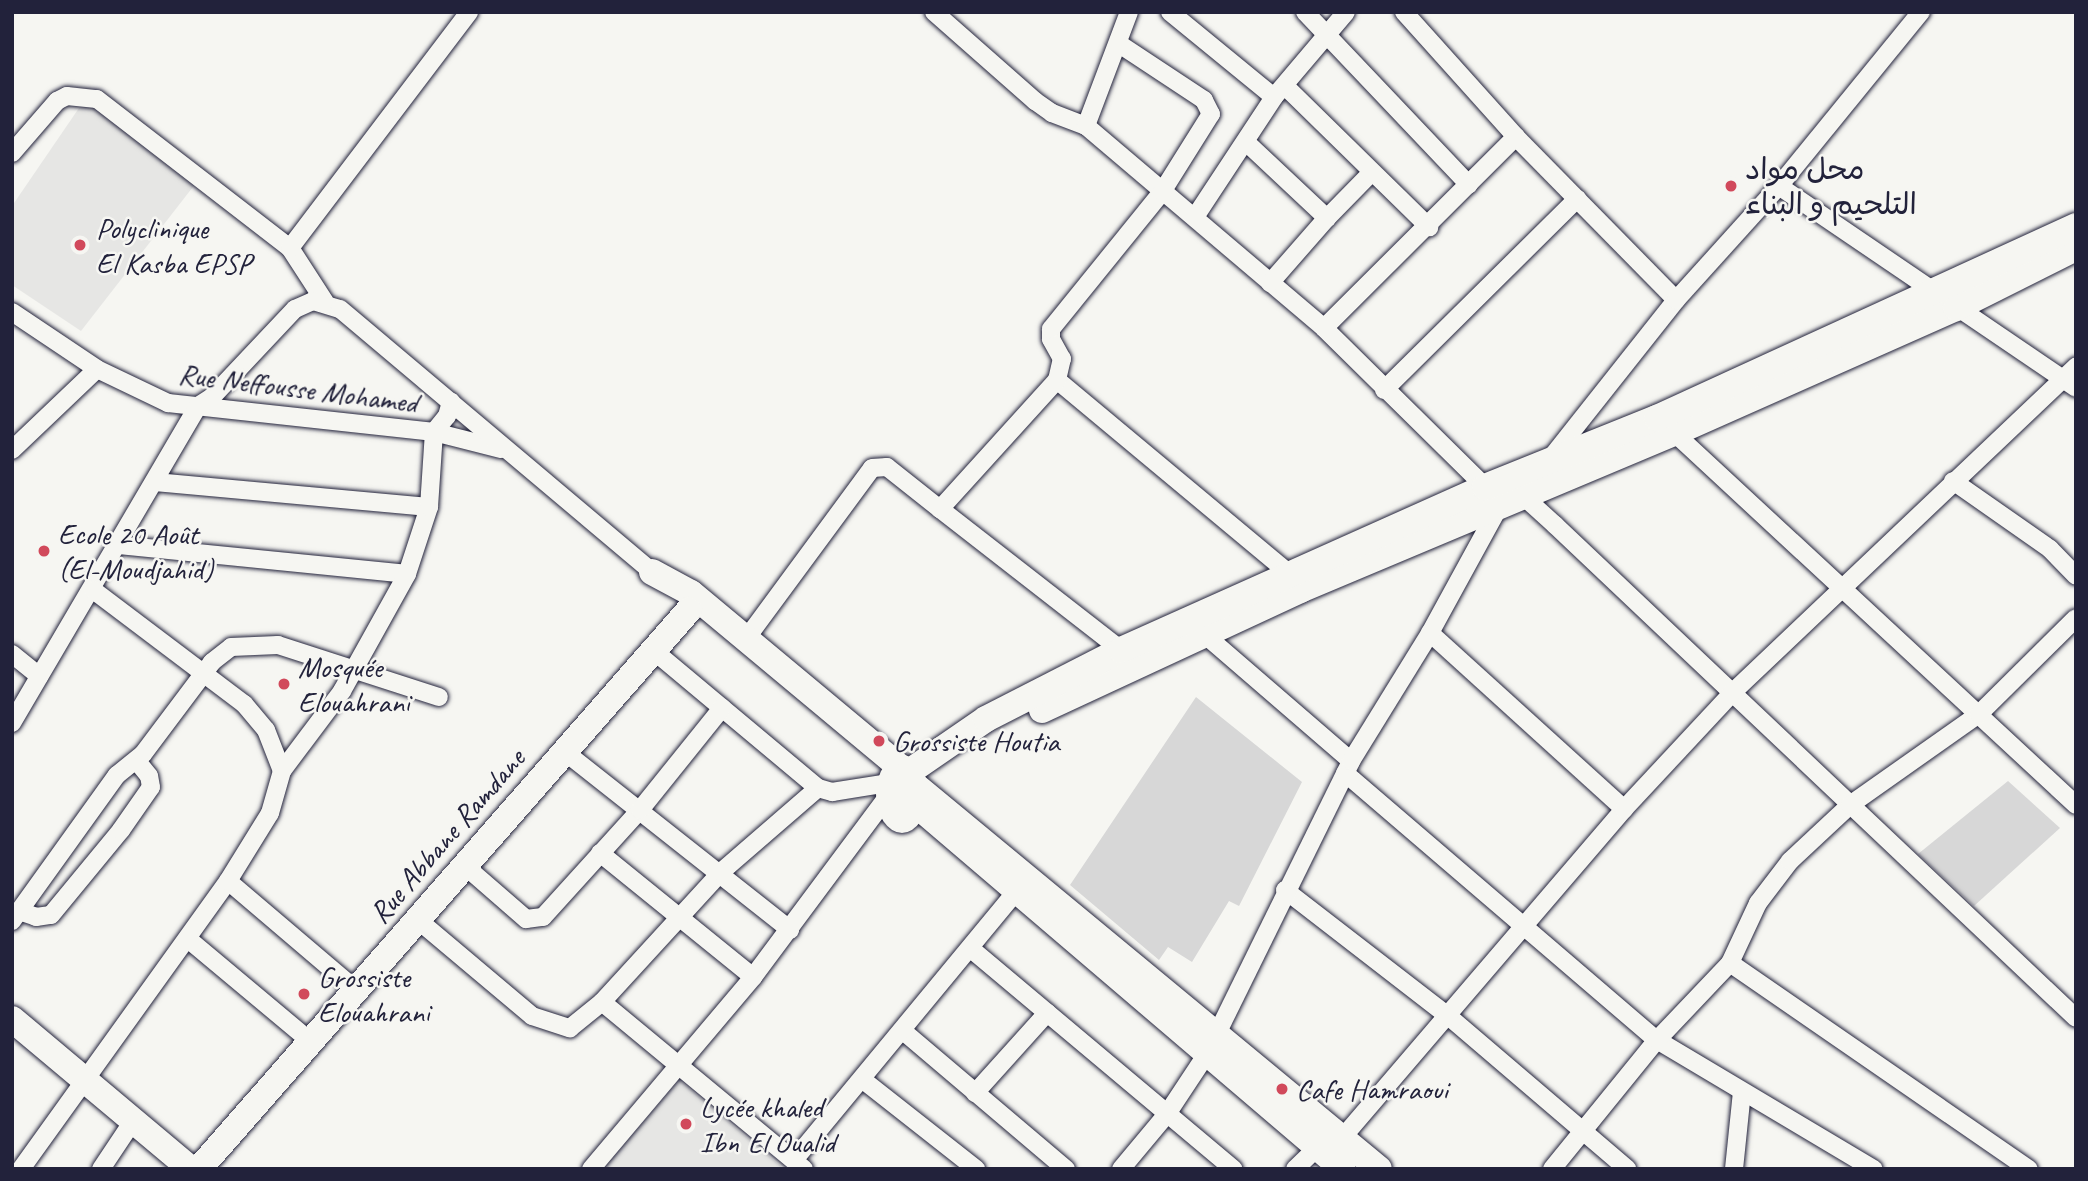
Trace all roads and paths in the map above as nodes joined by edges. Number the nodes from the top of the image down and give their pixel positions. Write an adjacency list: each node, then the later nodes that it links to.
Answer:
1 (468, 12): 25 (street)
2 (934, 12): 12 (street)
3 (1129, 12): 10 (street)
4 (1170, 12): 11 (street)
5 (1305, 12): 9 (street)
6 (1346, 12): 9 (street)
7 (1404, 12): 13 (street)
8 (1922, 12): 18 (street)
9 (1327, 35): 11 (street); 17 (street)
10 (1118, 43): 12 (street); 19 (street)
11 (1279, 91): 14 (street); 16 (street)
12 (1086, 126): 19 (street)
13 (1516, 137): 17 (street); 20 (street)
14 (1247, 143): 21 (street); 22 (street)
15 (12, 153): 25 (street)
16 (1372, 172): 22 (street); 24 (street)
17 (1469, 185): 24 (street)
18 (1779, 186): 28 (street); 29 (street)
19 (1162, 192): 21 (street); 36 (street)
20 (1577, 199): 28 (street); 38 (street)
21 (1195, 217): 27 (street)
22 (1327, 218): 27 (street)
23 (2076, 226): 29 (street)
24 (1429, 228): 32 (street)
25 (290, 248): 30 (street)
26 (2076, 248): 29 (street)
27 (1270, 283): 32 (street)
28 (1676, 300): 45 (street)
29 (1945, 301): 35 (street); 41 (street)
30 (325, 302): 39 (street); 40 (street)
31 (12, 312): 34 (street, Rue Neffousse Mohamed)
32 (1324, 328): 38 (street)
33 (2076, 366): 35 (street)
34 (97, 369): 40 (street, Rue Neffousse Mohamed); 43 (street)
35 (2060, 378): 37 (street); 46 (street)
36 (1057, 380): 51 (street); 54 (street)
37 (2076, 388)
38 (1384, 390): 49 (street)
39 (451, 402): 42 (street, Rue Neffousse Mohamed); 44 (street)
40 (198, 406): 42 (street, Rue Neffousse Mohamed); 47 (street)
41 (1666, 425): 45 (street); 48 (street); 57 (street)
42 (434, 432): 44 (street, Rue Neffousse Mohamed); 50 (street)
43 (12, 450)
44 (510, 452): 53 (street)
45 (1546, 463): 49 (street)
46 (1953, 481): 56 (street); 57 (street)
47 (155, 482): 50 (street); 52 (street)
48 (1523, 496): 49 (street); 71 (street)
49 (1492, 497): 54 (street); 61 (street); 62 (street)
50 (429, 507): 55 (street)
51 (940, 509): 63 (street); 64 (street)
52 (118, 545): 55 (street); 58 (street)
53 (652, 572): 59 (street); 63 (street)
54 (1289, 573): 64 (street)
55 (407, 574): 67 (street)
56 (2076, 576)
57 (1840, 586): 71 (street); 74 (street)
58 (93, 590): 68 (street); 69 (street)
59 (689, 610): 65 (street, Rue Abbane Ramdane); 70 (street)
60 (2076, 618): 74 (street)
61 (1430, 633): 79 (street); 86 (street)
62 (1203, 634): 76 (street); 79 (street)
63 (746, 639): 70 (street)
64 (1121, 650): 76 (street)
65 (654, 651): 73 (street); 77 (street, Rue Abbane Ramdane)
66 (12, 654): 69 (street)
67 (356, 668): 68 (street); 72 (street); 80 (street)
68 (207, 672): 78 (street); 80 (street)
69 (39, 676): 75 (street)
70 (796, 690): 81 (street)
71 (1733, 692): 83 (street); 86 (street)
72 (439, 697)
73 (722, 708): 82 (street); 85 (street)
74 (1979, 714): 83 (street); 84 (street)
75 (12, 723)
76 (965, 738): 81 (street)
77 (565, 752): 85 (street); 88 (street, Rue Abbane Ramdane)
78 (137, 761): 89 (street); 92 (street)
79 (1348, 767): 93 (street); 98 (street)
80 (282, 771): 91 (street)
81 (899, 781): 82 (street); 94 (street); 99 (street); 113 (street)
82 (818, 788): 90 (street)
83 (1850, 805): 102 (street); 108 (street)
84 (2076, 805)
85 (640, 810): 87 (street); 90 (street)
86 (1624, 810): 98 (street)
87 (600, 853): 88 (street); 96 (street)
88 (465, 866): 97 (street, Rue Abbane Ramdane)
89 (48, 869): 92 (street); 95 (street)
90 (721, 873): 96 (street); 99 (street)
91 (228, 881): 100 (street); 104 (street)
92 (75, 887): 95 (street)
93 (1285, 890): 107 (street); 113 (street)
94 (1016, 892): 101 (street); 113 (street)
95 (16, 916)
96 (679, 916): 103 (street); 105 (street)
97 (418, 920): 104 (street, Rue Abbane Ramdane); 105 (street)
98 (1524, 924): 107 (street); 111 (street)
99 (790, 930): 103 (street)
100 (188, 939): 112 (street); 116 (street)
101 (970, 948): 106 (street); 110 (street)
102 (1730, 963): 111 (street); 141 (street)
103 (753, 977): 114 (street)
104 (356, 990): 112 (street, Rue Abbane Ramdane)
105 (602, 1002): 114 (street)
106 (1047, 1013): 118 (street); 119 (street)
107 (1447, 1015): 121 (street); 122 (street)
108 (2076, 1018)
109 (12, 1019): 116 (street)
110 (903, 1031): 115 (street); 118 (street)
111 (1657, 1040): 117 (street); 121 (street)
112 (311, 1042): 128 (street, Rue Abbane Ramdane)
113 (1212, 1044): 119 (street); 122 (street); 123 (street)
114 (681, 1065): 124 (street); 129 (street)
115 (863, 1080): 124 (street); 130 (street)
116 (85, 1081): 120 (street); 125 (street)
117 (1742, 1092): 139 (street); 140 (street)
118 (975, 1093): 131 (street)
119 (1167, 1114): 132 (street); 133 (street)
120 (133, 1121): 126 (street); 127 (street)
121 (1583, 1130): 137 (street); 138 (street)
122 (1343, 1137): 123 (street); 136 (street)
123 (1318, 1147): 134 (street); 135 (street)
124 (799, 1165)
125 (21, 1169)
126 (101, 1169)
127 (191, 1169)
128 (199, 1169)
129 (591, 1169)
130 (976, 1169)
131 (1066, 1169)
132 (1121, 1169)
133 (1233, 1169)
134 (1295, 1169)
135 (1343, 1169)
136 (1378, 1169)
137 (1552, 1169)
138 (1627, 1169)
139 (1734, 1169)
140 (1873, 1169)
141 (2029, 1169)

